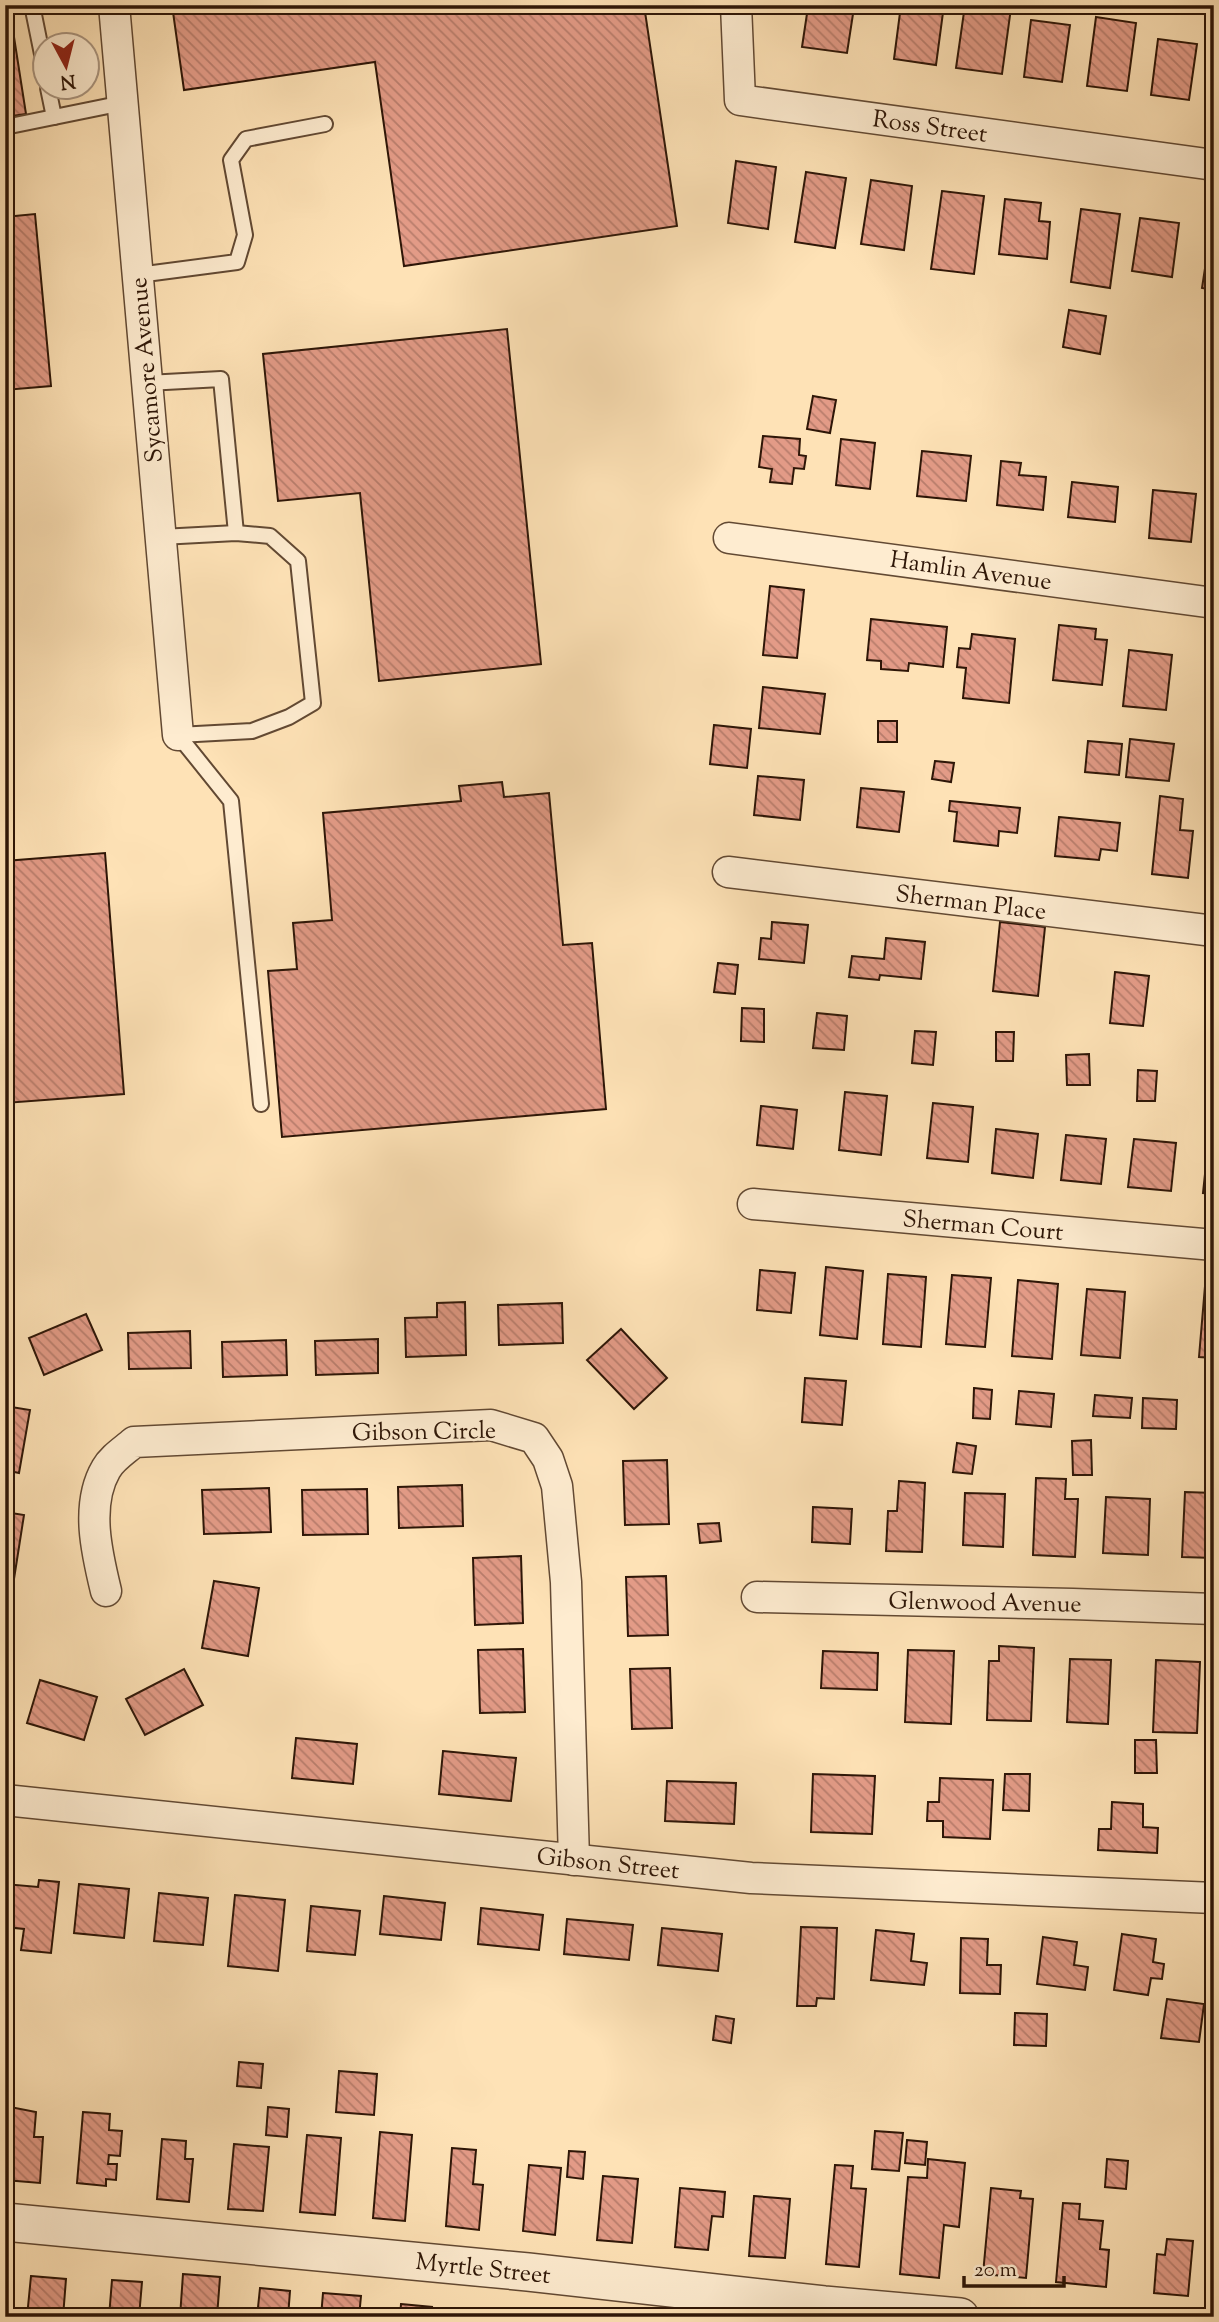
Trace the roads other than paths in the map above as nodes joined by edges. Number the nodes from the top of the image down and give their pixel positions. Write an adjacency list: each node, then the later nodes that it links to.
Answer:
1 (32, 5): 4 (lane)
2 (114, 5): 6 (street, Sycamore Avenue)
3 (736, 5): 10 (street, Ross Street)
4 (37, 32)
5 (51, 102): 7 (lane)
6 (123, 103): 7 (lane); 11 (street, Sycamore Avenue)
7 (54, 117): 9 (lane)
8 (325, 124): 11 (lane)
9 (5, 127)
10 (1214, 164)
11 (138, 275): 12 (street, Sycamore Avenue)
12 (147, 383): 13 (lane); 14 (street, Sycamore Avenue)
13 (236, 533): 14 (lane); 17 (lane)
14 (161, 537): 17 (street, Sycamore Avenue)
15 (729, 538): 16 (street, Hamlin Avenue)
16 (1214, 603)
17 (178, 735): 20 (lane)
18 (728, 872): 19 (street, Sherman Place)
19 (1214, 931)
20 (261, 1104)
21 (753, 1204): 22 (street, Sherman Court)
22 (1214, 1245)
23 (106, 1591): 27 (street, Gibson Circle)
24 (757, 1597): 25 (street, Glenwood Avenue)
25 (1214, 1609)
26 (5, 1800): 27 (street, Gibson Street)
27 (574, 1860): 28 (street, Gibson Street)
28 (1214, 1898)
29 (5, 2222): 30 (street, Myrtle Street)
30 (960, 2317)

